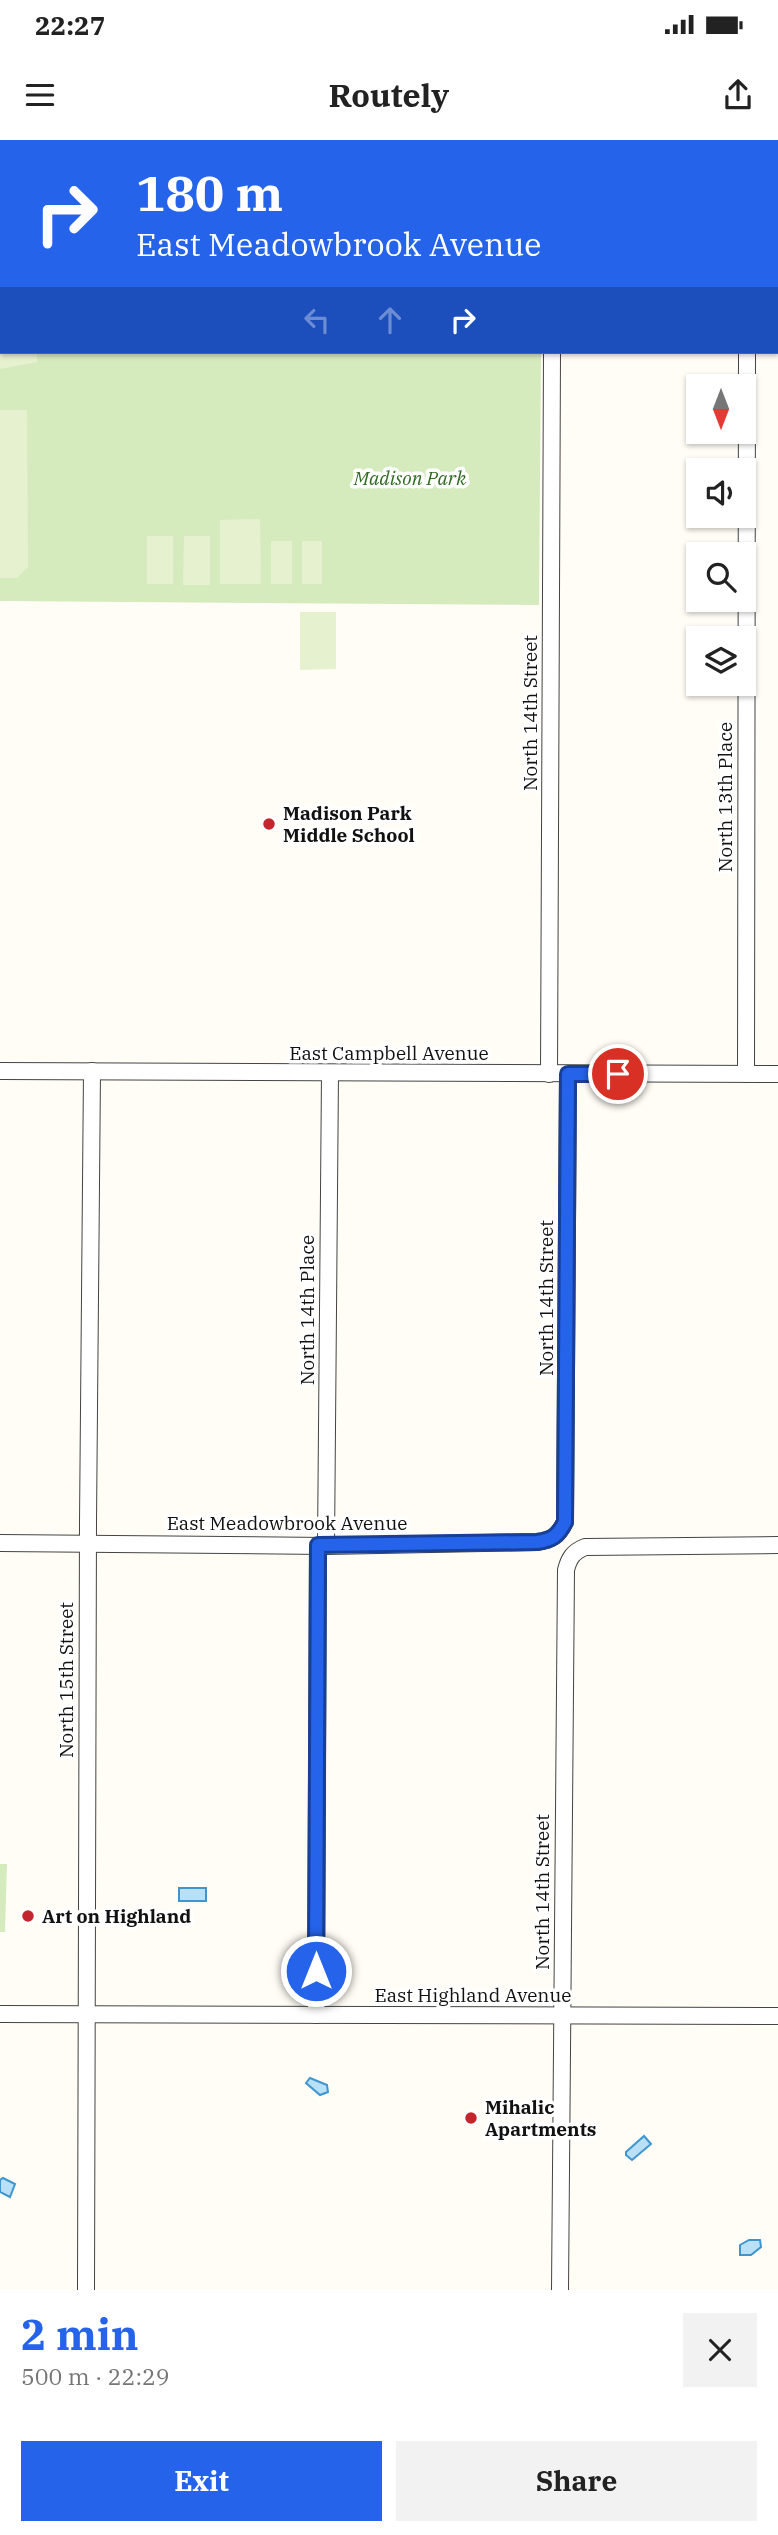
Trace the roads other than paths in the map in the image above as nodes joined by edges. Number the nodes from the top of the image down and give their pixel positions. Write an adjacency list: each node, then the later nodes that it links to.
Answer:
1 (552, 354): 6 (street, North 14th Street)
2 (747, 354): 8 (street, North 13th Place)
3 (0, 1071): 4 (street, East Campbell Avenue)
4 (92, 1071): 5 (street, East Campbell Avenue); 12 (street, North 15th Street)
5 (330, 1074): 6 (street, East Campbell Avenue); 13 (street, North 14th Place)
6 (549, 1074): 7 (street, East Campbell Avenue)
7 (568, 1074): 8 (street, East Campbell Avenue); 10 (street, North 14th Street)
8 (746, 1074): 9 (street, East Campbell Avenue)
9 (778, 1074)
10 (565, 1522): 13 (street, East Meadowbrook Avenue)
11 (0, 1544): 12 (street, East Meadowbrook Avenue)
12 (88, 1544): 13 (street, East Meadowbrook Avenue); 16 (street, North 15th Street)
13 (322, 1545): 17 (street, North 14th Place)
14 (778, 1545): 18 (street, North 14th Street)
15 (0, 2014): 16 (street, East Highland Avenue)
16 (87, 2015): 17 (street, East Highland Avenue); 20 (street, North 15th Street)
17 (316, 2015): 18 (street, East Highland Avenue)
18 (562, 2016): 19 (street, East Highland Avenue); 21 (street, North 14th Street)
19 (778, 2016)
20 (86, 2290)
21 (560, 2290)

